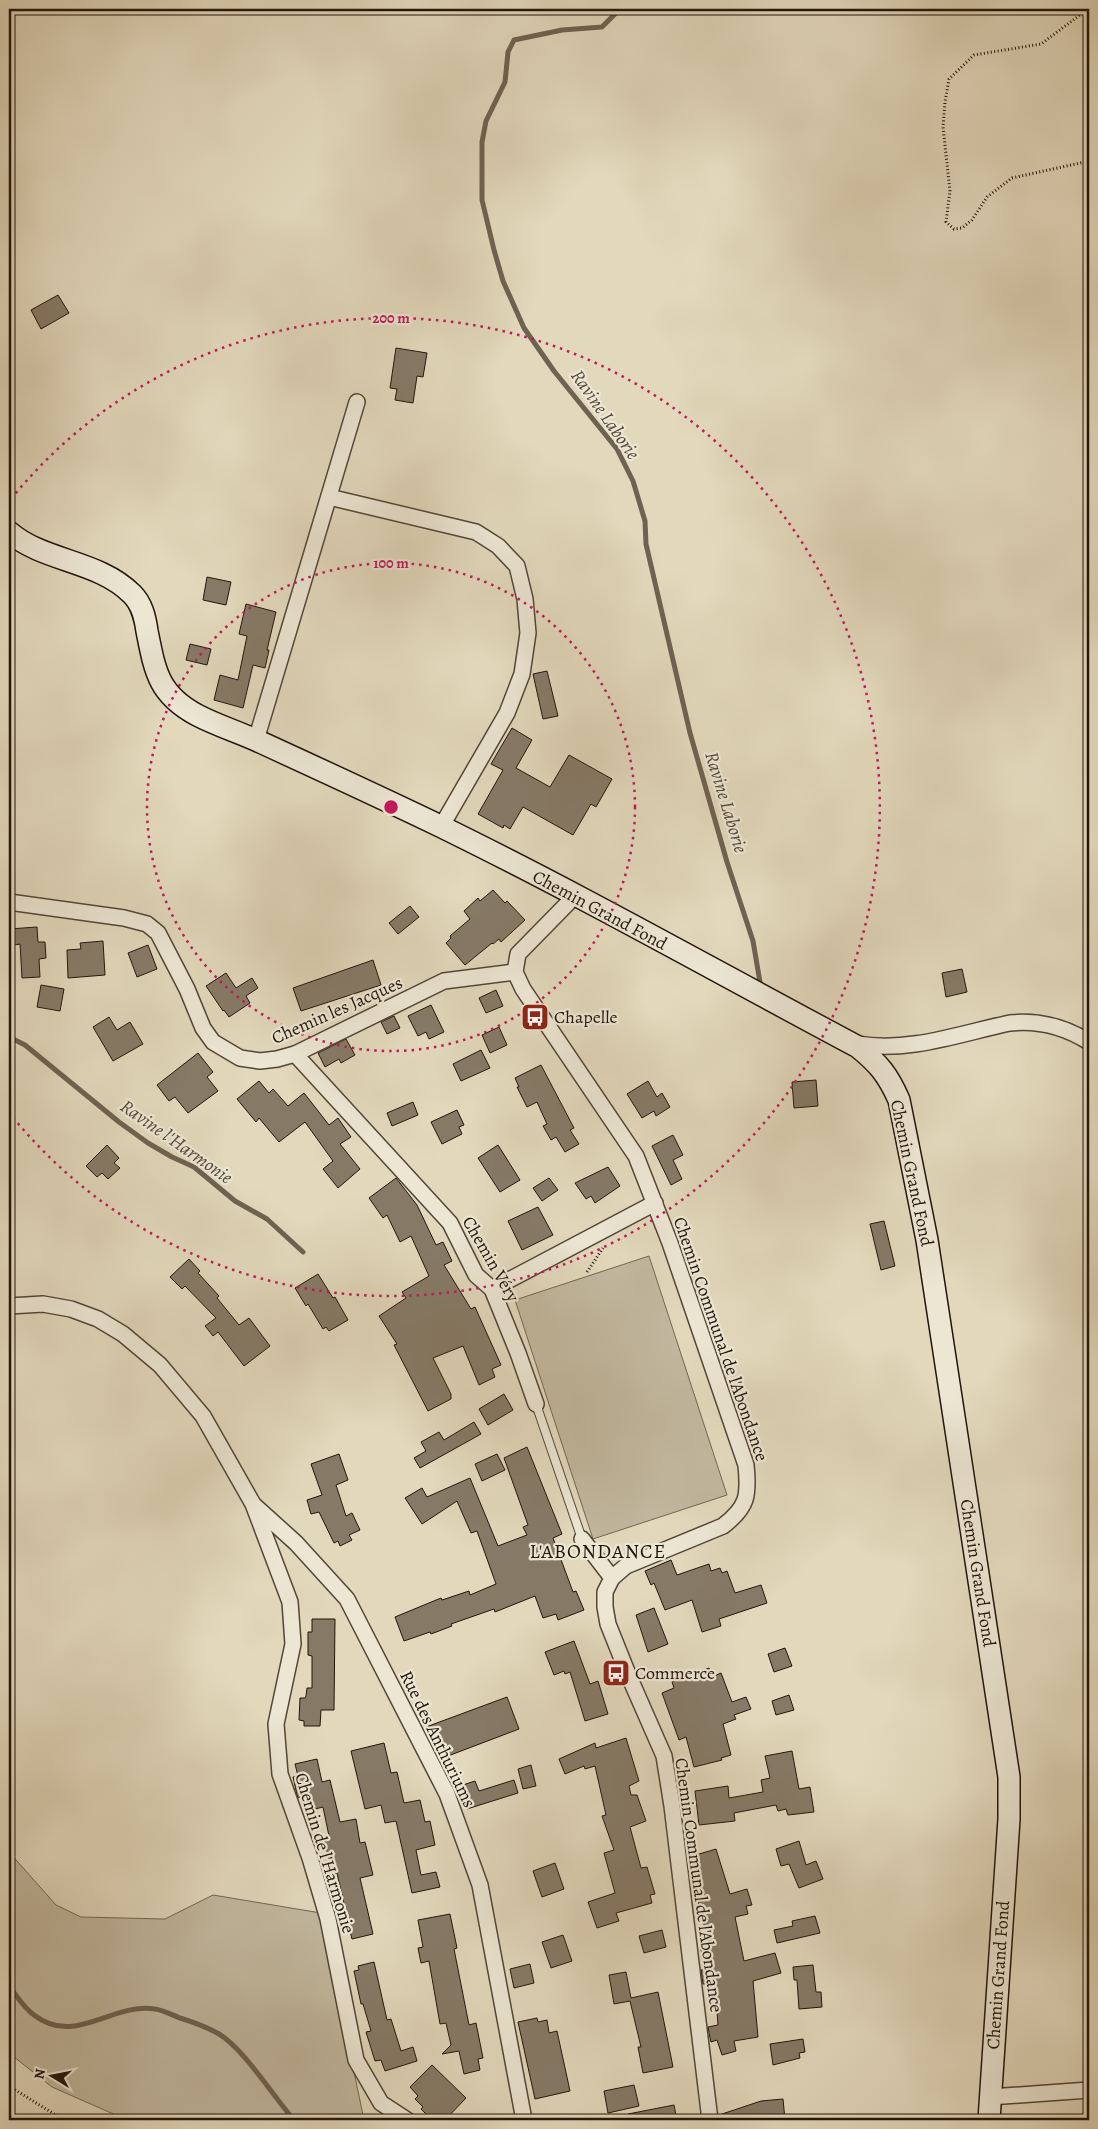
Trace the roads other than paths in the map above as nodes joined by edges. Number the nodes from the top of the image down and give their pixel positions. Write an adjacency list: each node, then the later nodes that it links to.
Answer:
1 (357, 402): 2 (street)
2 (328, 497): 4 (street); 5 (street)
3 (9, 532): 4 (street, Chemin Grand Fond)
4 (256, 740): 5 (street, Chemin Grand Fond)
5 (441, 827): 6 (street, Chemin Grand Fond)
6 (572, 895): 8 (street); 10 (street, Chemin Grand Fond)
7 (9, 902): 11 (street, Chemin les Jacques)
8 (515, 972): 11 (street, Chemin les Jacques); 12 (street, Chemin Communal de l'Abondance)
9 (1089, 1042): 10 (street)
10 (858, 1047): 20 (street, Chemin Grand Fond)
11 (295, 1054): 13 (street, Chemin Véry)
12 (655, 1203): 13 (street); 18 (street, Chemin Communal de l'Abondance)
13 (492, 1289): 15 (street, Chemin Véry)
14 (9, 1306): 16 (street, Chemin de l'Harmonie)
15 (536, 1404): 17 (lane, Chemin Véry)
16 (253, 1504): 21 (street, Chemin de l'Harmonie); 22 (street, Rue des Anthuriums)
17 (582, 1540): 18 (street, Chemin Véry)
18 (612, 1578): 23 (street, Chemin Communal de l'Abondance)
19 (1089, 2090): 20 (street)
20 (990, 2098): 24 (street, Chemin Grand Fond)
21 (407, 2120)
22 (524, 2120)
23 (710, 2120)
24 (989, 2120)

